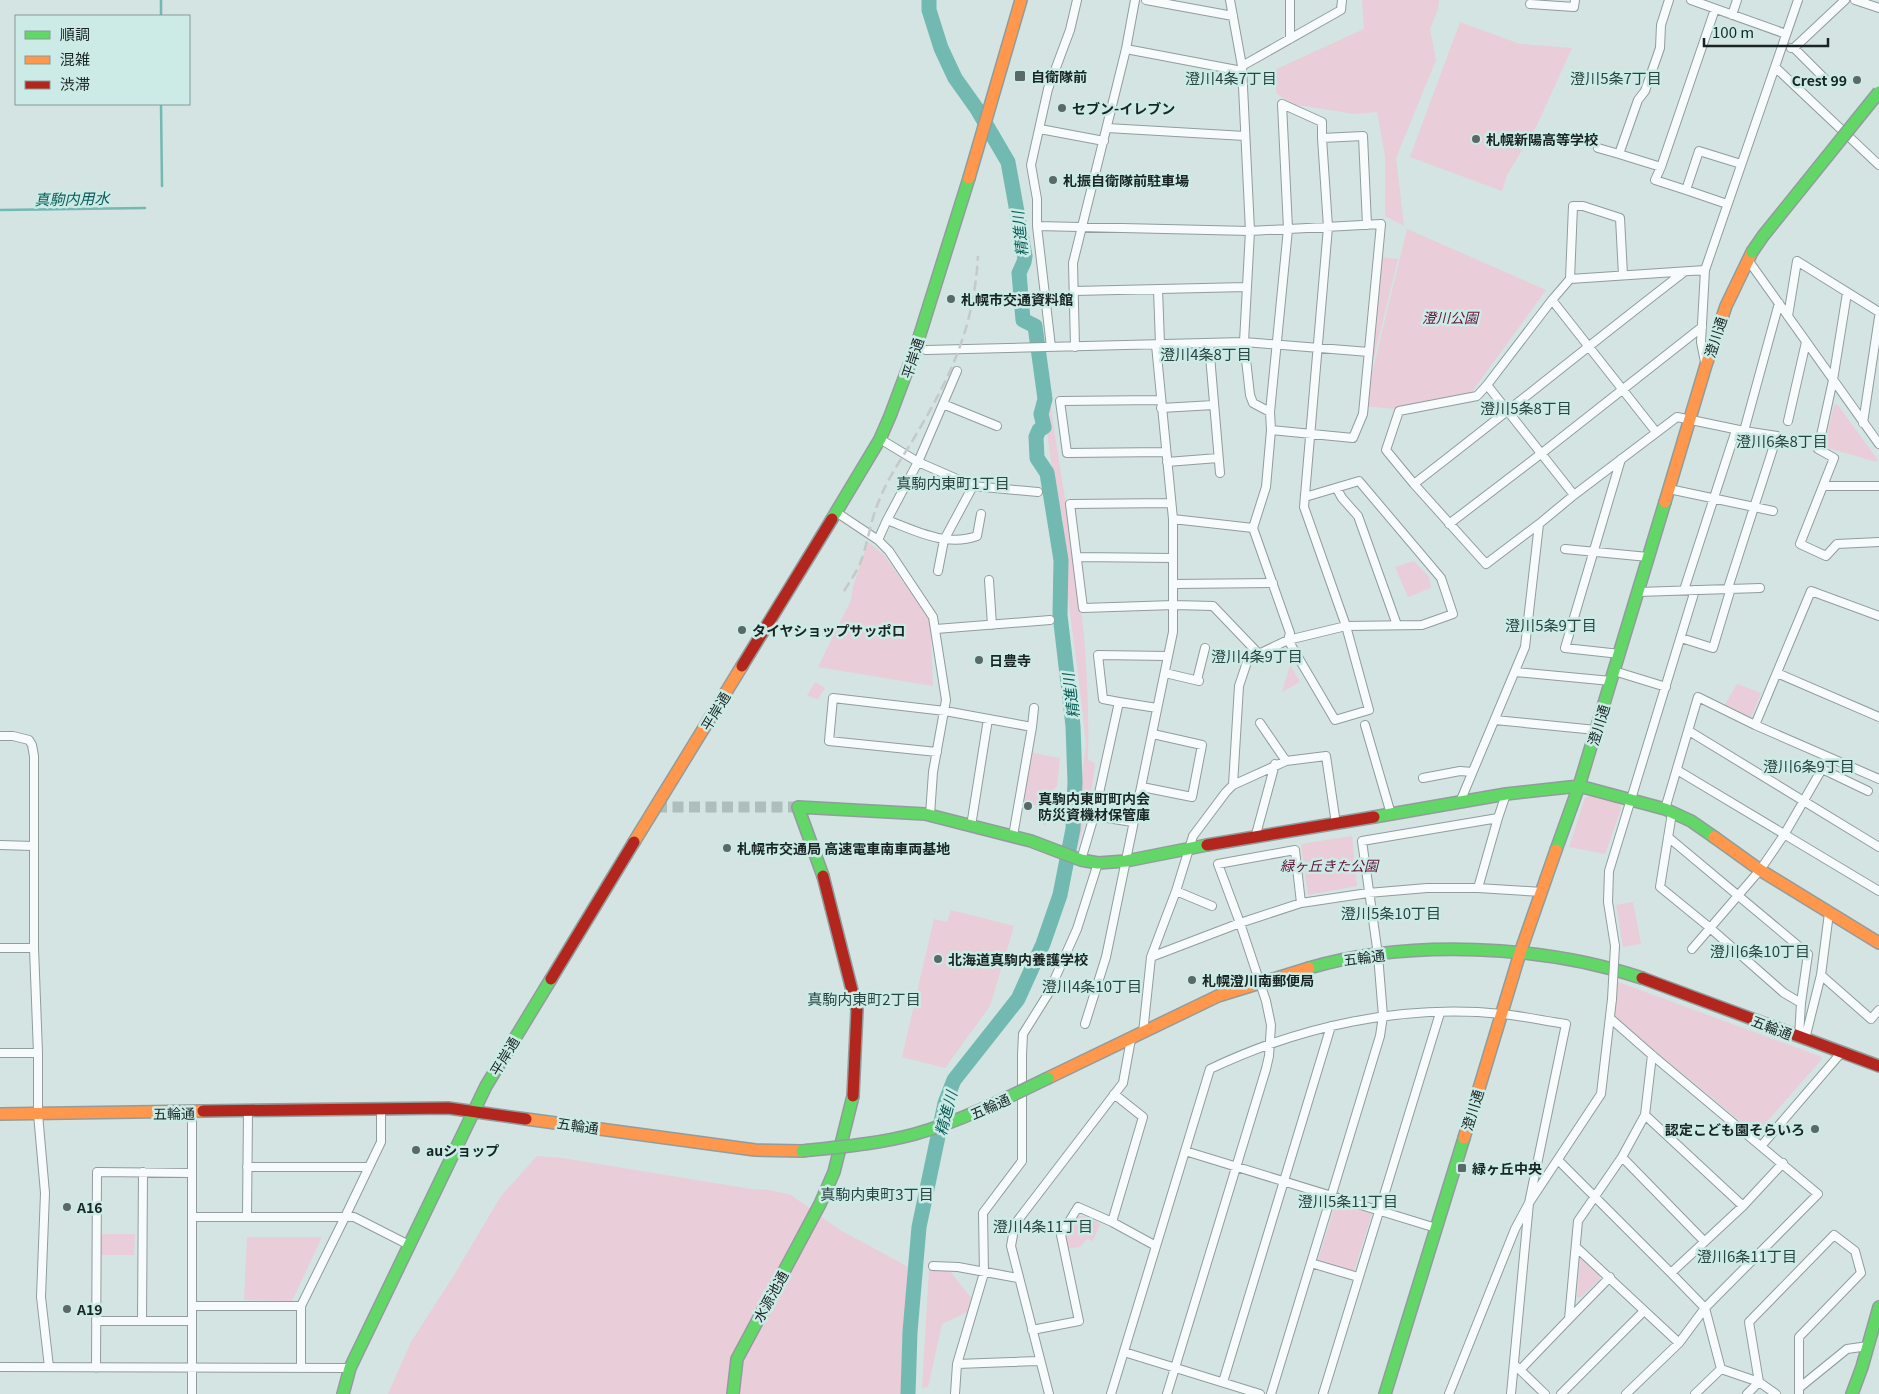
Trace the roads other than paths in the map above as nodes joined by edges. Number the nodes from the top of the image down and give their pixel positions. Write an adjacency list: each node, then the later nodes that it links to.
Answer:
1 (1021, 0): 68 (street, 平岸通)
2 (1077, 0): 30 (street)
3 (1135, 0): 24 (street)
4 (1146, 0): 19 (street)
5 (1230, 0): 19 (street)
6 (1290, 0): 21 (street)
7 (1342, 0): 21 (street)
8 (1575, 0): 15 (street)
9 (1669, 0): 35 (street)
10 (1691, 0): 16 (street)
11 (1737, 0): 18 (street)
12 (1798, 0): 20 (street)
13 (1845, 0): 23 (street)
14 (1855, 0): 17 (street)
15 (1530, 4)
16 (1711, 5): 18 (street); 38 (street)
17 (1879, 8)
18 (1732, 15): 20 (street)
19 (1233, 16): 26 (street)
20 (1786, 34): 22 (street)
21 (1290, 40): 26 (street)
22 (1782, 47): 23 (street); 25 (street)
23 (1794, 48): 27 (street)
24 (1126, 49): 26 (street); 29 (street)
25 (1775, 67): 36 (street); 37 (street)
26 (1242, 69): 31 (street)
27 (1826, 79)
28 (1879, 92): 47 (street, 澄川通, bridge)
29 (1107, 128): 31 (street); 33 (street)
30 (1040, 130): 33 (street); 41 (street)
31 (1245, 136): 46 (street)
32 (1322, 138): 42 (street); 44 (street); 45 (street)
33 (1104, 140): 43 (street)
34 (1598, 148): 35 (street)
35 (1619, 154): 38 (street)
36 (1741, 164): 39 (street); 40 (street)
37 (1879, 165)
38 (1661, 167): 39 (street)
39 (1686, 190): 40 (street)
40 (1727, 204): 48 (street)
41 (1037, 226): 43 (street); 69 (street)
42 (1368, 226): 44 (street); 72 (street)
43 (1082, 227): 46 (street); 54 (street)
44 (1328, 227): 45 (street); 71 (street)
45 (1288, 228): 46 (street); 65 (street)
46 (1250, 231): 52 (street)
47 (1750, 256): 57 (street); 73 (street, 澄川通)
48 (1705, 270): 49 (street); 61 (street)
49 (1685, 271): 50 (street); 67 (street)
50 (1624, 275): 51 (street); 51 (street)
51 (1570, 279): 56 (street)
52 (1246, 287): 53 (street); 62 (street)
53 (1158, 289): 54 (street); 66 (street)
54 (1074, 291): 70 (street)
55 (1847, 292): 58 (street); 59 (street); 75 (street)
56 (1552, 300): 67 (street); 76 (street)
57 (1779, 303): 59 (street); 88 (street)
58 (1879, 312)
59 (1788, 316): 63 (street)
60 (1879, 316): 85 (street)
61 (1702, 327): 73 (street); 77 (street)
62 (1244, 342): 64 (street); 65 (street); 81 (street)
63 (1806, 342): 75 (street); 84 (street)
64 (1209, 344): 66 (street); 80 (street)
65 (1278, 344): 71 (street); 81 (street)
66 (1158, 345): 70 (street); 79 (street)
67 (1588, 346): 77 (street); 82 (street)
68 (916, 347): 69 (street); 91 (street, 平岸通)
69 (1048, 347): 70 (street)
70 (1075, 347)
71 (1319, 347): 72 (street); 90 (street)
72 (1369, 352): 90 (street)
73 (1706, 365): 83 (street, 澄川通)
74 (957, 371): 78 (street)
75 (1833, 380): 85 (street); 102 (street)
76 (1488, 385): 82 (street); 100 (street)
77 (1622, 390): 89 (street); 94 (street)
78 (943, 404): 86 (street); 97 (street)
79 (1161, 404): 80 (street); 93 (street); 93 (street)
80 (1214, 405): 95 (street)
81 (1270, 412): 87 (street)
82 (1508, 412): 94 (street); 100 (street)
83 (1690, 420): 88 (street); 89 (street); 105 (street, 澄川通)
84 (1788, 420)
85 (1863, 423): 92 (street)
86 (997, 426)
87 (1271, 430): 90 (street); 119 (street)
88 (1740, 431): 109 (street); 111 (street)
89 (1656, 432): 96 (street)
90 (1310, 434): 108 (street)
91 (880, 439): 97 (street); 113 (street, 平岸通)
92 (1879, 444)
93 (1166, 452): 98 (street)
94 (1542, 454): 107 (street); 117 (street)
95 (1218, 458): 98 (street); 99 (street)
96 (1621, 459): 107 (street); 124 (street)
97 (918, 462): 101 (street); 116 (street)
98 (1168, 462): 110 (street)
99 (1220, 473)
100 (1414, 484): 117 (street)
101 (974, 486): 106 (street); 121 (street)
102 (1823, 486): 103 (street); 122 (street)
103 (1879, 486)
104 (1337, 488): 108 (street); 141 (street); 141 (street)
105 (1669, 489): 109 (street); 126 (street, 澄川通)
106 (1038, 492)
107 (1574, 495): 118 (street)
108 (1304, 497): 142 (street)
109 (1713, 497): 111 (street); 134 (street)
110 (1171, 503): 115 (street); 125 (street)
111 (1755, 507): 112 (street); 132 (street)
112 (1773, 511)
113 (836, 512): 120 (street); 246 (street, 平岸通)
114 (981, 514): 121 (street)
115 (1174, 519): 119 (street); 127 (street)
116 (887, 520): 120 (street); 121 (street)
117 (1449, 524): 118 (street)
118 (1539, 524): 150 (street)
119 (1253, 528): 130 (street)
120 (878, 540): 143 (street)
121 (944, 540): 128 (street)
122 (1879, 542)
123 (1565, 549): 124 (street)
124 (1594, 551): 126 (street); 148 (street)
125 (1077, 557): 127 (street); 137 (street)
126 (1648, 557): 136 (street, 澄川通)
127 (1173, 558): 131 (street)
128 (938, 571)
129 (989, 580): 140 (street)
130 (1273, 583): 131 (street); 145 (street)
131 (1174, 584): 137 (street)
132 (1730, 588): 133 (street); 135 (street); 144 (street)
133 (1760, 588)
134 (1684, 590): 135 (street); 136 (street)
135 (1695, 590): 144 (street)
136 (1638, 592): 148 (street, 澄川通)
137 (1174, 605): 147 (street); 149 (street)
138 (1879, 616): 152 (street)
139 (1050, 620): 140 (street)
140 (992, 625): 143 (street)
141 (1397, 625): 142 (street)
142 (1346, 626): 145 (street); 145 (street)
143 (936, 629): 158 (street)
144 (1681, 638): 154 (street)
145 (1288, 640): 147 (street)
146 (1206, 648): 151 (street)
147 (1258, 653): 177 (street)
148 (1620, 654): 153 (street, 澄川通)
149 (1168, 656): 151 (street); 155 (street)
150 (1515, 672): 153 (street); 161 (street)
151 (1165, 673): 157 (street)
152 (1777, 673): 159 (street); 164 (street)
153 (1612, 676): 154 (street); 166 (street, 澄川通)
154 (1666, 687): 182 (street)
155 (1119, 702): 157 (street); 188 (street)
156 (1034, 708): 165 (street)
157 (1157, 708): 168 (street)
158 (945, 711): 160 (street); 170 (street); 170 (street)
159 (1879, 717)
160 (988, 720): 165 (street); 192 (street)
161 (1495, 720): 166 (street); 174 (street)
162 (1260, 723): 171 (street)
163 (1365, 725): 186 (street)
164 (1755, 725): 167 (street); 176 (street)
165 (1032, 727): 194 (street)
166 (1596, 730): 178 (street, 澄川通)
167 (1689, 731): 173 (street); 183 (street)
168 (1153, 734): 179 (street); 179 (street)
169 (0, 736): 198 (street)
170 (937, 752): 187 (street)
171 (1286, 761): 172 (street); 191 (street)
172 (1275, 764): 177 (street); 196 (street)
173 (1677, 770): 185 (street); 193 (street)
174 (1472, 772): 175 (street); 184 (street)
175 (1423, 778)
176 (1879, 779)
177 (1233, 785): 200 (street)
178 (1579, 786): 181 (street); 182 (street); 208 (street, 澄川通)
179 (1142, 787): 190 (street)
180 (1868, 791): 183 (street)
181 (1506, 794): 184 (street); 189 (street)
182 (1632, 799): 185 (street); 230 (street, bridge)
183 (1804, 800): 193 (street); 199 (street)
184 (1460, 802): 186 (street)
185 (1669, 811): 195 (street); 204 (street)
186 (1391, 814): 191 (street)
187 (930, 815): 192 (street); 311 (street, 水源池通)
188 (1094, 816): 190 (street); 201 (street)
189 (1498, 818): 205 (street); 209 (street)
190 (1133, 822): 202 (street)
191 (1336, 824): 196 (street)
192 (971, 826): 194 (street)
193 (1784, 835): 204 (street); 207 (street)
194 (1013, 836): 201 (street)
195 (1668, 837): 210 (street); 215 (street)
196 (1255, 838): 200 (street)
197 (0, 845): 198 (street)
198 (34, 846): 218 (street)
199 (1879, 847)
200 (1190, 848): 202 (street); 206 (street)
201 (1079, 859): 203 (street)
202 (1126, 861): 203 (street); 231 (street)
203 (1098, 863): 278 (street)
204 (1760, 870): 210 (street); 213 (street)
205 (1478, 888): 208 (street); 209 (street)
206 (1176, 891): 212 (street); 222 (street)
207 (1879, 891)
208 (1542, 892): 220 (street, 澄川通)
209 (1368, 893): 211 (street); 221 (street)
210 (1737, 896): 215 (street); 225 (street)
211 (1301, 903): 214 (street); 214 (street)
212 (1212, 906)
213 (1829, 913): 216 (street); 223 (street)
214 (1240, 922): 222 (street); 224 (street)
215 (1709, 927): 219 (street); 225 (street)
216 (1879, 943)
217 (0, 948): 218 (street)
218 (34, 948): 238 (street)
219 (1692, 949)
220 (1520, 953): 221 (street, 五輪通); 228 (street, 澄川通); 234 (street, 五輪通)
221 (1378, 955): 224 (street, 五輪通); 229 (street)
222 (1151, 957): 233 (street)
223 (1821, 975): 226 (street); 234 (street)
224 (1260, 982): 233 (street, 五輪通); 236 (street)
225 (1801, 1003): 234 (street)
226 (1879, 1010)
227 (1440, 1012): 228 (street); 229 (street); 265 (street)
228 (1502, 1014): 263 (street); 270 (street, 澄川通)
229 (1383, 1016): 232 (street); 261 (street)
230 (1611, 1019): 240 (street); 253 (street)
231 (1085, 1024)
232 (1331, 1026): 236 (street); 260 (street)
233 (1143, 1033): 235 (street, 五輪通)
234 (1802, 1038): 239 (street, 五輪通)
235 (1132, 1039): 242 (street); 246 (street, 五輪通, bridge)
236 (1270, 1043): 251 (street); 255 (street)
237 (0, 1052): 238 (street)
238 (38, 1053): 248 (street)
239 (1841, 1053): 241 (street, 五輪通); 250 (street)
240 (1652, 1055): 249 (street); 250 (street)
241 (1879, 1066)
242 (1114, 1094): 269 (street); 281 (street)
243 (380, 1110): 244 (street, 五輪通); 246 (street, 五輪通); 257 (street)
244 (248, 1111): 245 (street, 五輪通); 256 (street)
245 (192, 1112): 248 (street, 五輪通); 259 (street)
246 (473, 1112): 272 (street, 平岸通)
247 (0, 1114): 248 (street, 五輪通)
248 (38, 1114): 298 (street)
249 (1645, 1115): 252 (street); 264 (street)
250 (1762, 1145): 254 (street)
251 (1185, 1151): 255 (street); 273 (street)
252 (1622, 1157): 262 (street); 271 (street)
253 (1558, 1160): 262 (street); 263 (street)
254 (1783, 1163): 264 (street); 285 (street)
255 (1237, 1166): 260 (street); 304 (street)
256 (247, 1167): 257 (street); 266 (street)
257 (369, 1167): 268 (street)
258 (143, 1172): 259 (street); 288 (street); 289 (street)
259 (192, 1173): 267 (street)
260 (1284, 1182): 261 (street); 306 (street)
261 (1331, 1196): 265 (street); 275 (street)
262 (1595, 1196): 274 (street); 277 (street)
263 (1529, 1203): 299 (street); 320 (street)
264 (1743, 1206): 271 (street)
265 (1379, 1211): 270 (street); 279 (street)
266 (247, 1216): 267 (street); 268 (street)
267 (192, 1217): 282 (street)
268 (345, 1217): 272 (street); 283 (street)
269 (1112, 1222): 273 (street); 291 (street)
270 (1436, 1228): 319 (street, 澄川通)
271 (1704, 1241): 277 (street)
272 (409, 1245): 303 (street, 平岸通)
273 (1156, 1246): 294 (street)
274 (1576, 1246): 280 (street); 287 (street)
275 (1311, 1263): 279 (street); 317 (street)
276 (933, 1266): 278 (street)
277 (1671, 1272): 285 (street)
278 (984, 1273): 281 (street); 296 (street)
279 (1358, 1277): 318 (street)
280 (1610, 1277): 286 (street); 287 (street)
281 (1018, 1278): 291 (street)
282 (192, 1306): 283 (street); 290 (street)
283 (301, 1306): 302 (street)
284 (1879, 1307): 293 (street)
285 (1705, 1308): 292 (street); 305 (street)
286 (1644, 1310): 292 (street); 323 (street)
287 (1569, 1319): 299 (street)
288 (96, 1321): 289 (street); 300 (street)
289 (142, 1321): 290 (street)
290 (191, 1321): 301 (street)
291 (1032, 1330): 295 (street)
292 (1679, 1343): 324 (street)
293 (1868, 1346): 308 (street); 328 (street)
294 (1124, 1352): 304 (street); 314 (street)
295 (1039, 1361): 296 (street); 313 (street)
296 (957, 1364): 312 (street)
297 (0, 1367): 298 (street)
298 (49, 1367): 300 (street)
299 (1517, 1367): 321 (street); 322 (street)
300 (96, 1368): 301 (street)
301 (192, 1368): 302 (street); 309 (street)
302 (302, 1368): 303 (street)
303 (350, 1368): 310 (street, 平岸通)
304 (1175, 1368): 306 (street); 315 (street)
305 (1721, 1369): 307 (street); 325 (street)
306 (1222, 1382): 316 (street)
307 (1759, 1382): 308 (street); 326 (street); 327 (street)
308 (1799, 1391)
309 (192, 1394)
310 (342, 1394)
311 (733, 1394)
312 (955, 1394)
313 (1049, 1394)
314 (1111, 1394)
315 (1167, 1394)
316 (1260, 1394)
317 (1271, 1394)
318 (1323, 1394)
319 (1385, 1394)
320 (1449, 1394)
321 (1512, 1394)
322 (1545, 1394)
323 (1561, 1394)
324 (1626, 1394)
325 (1695, 1394)
326 (1747, 1394)
327 (1776, 1394)
328 (1852, 1394)

